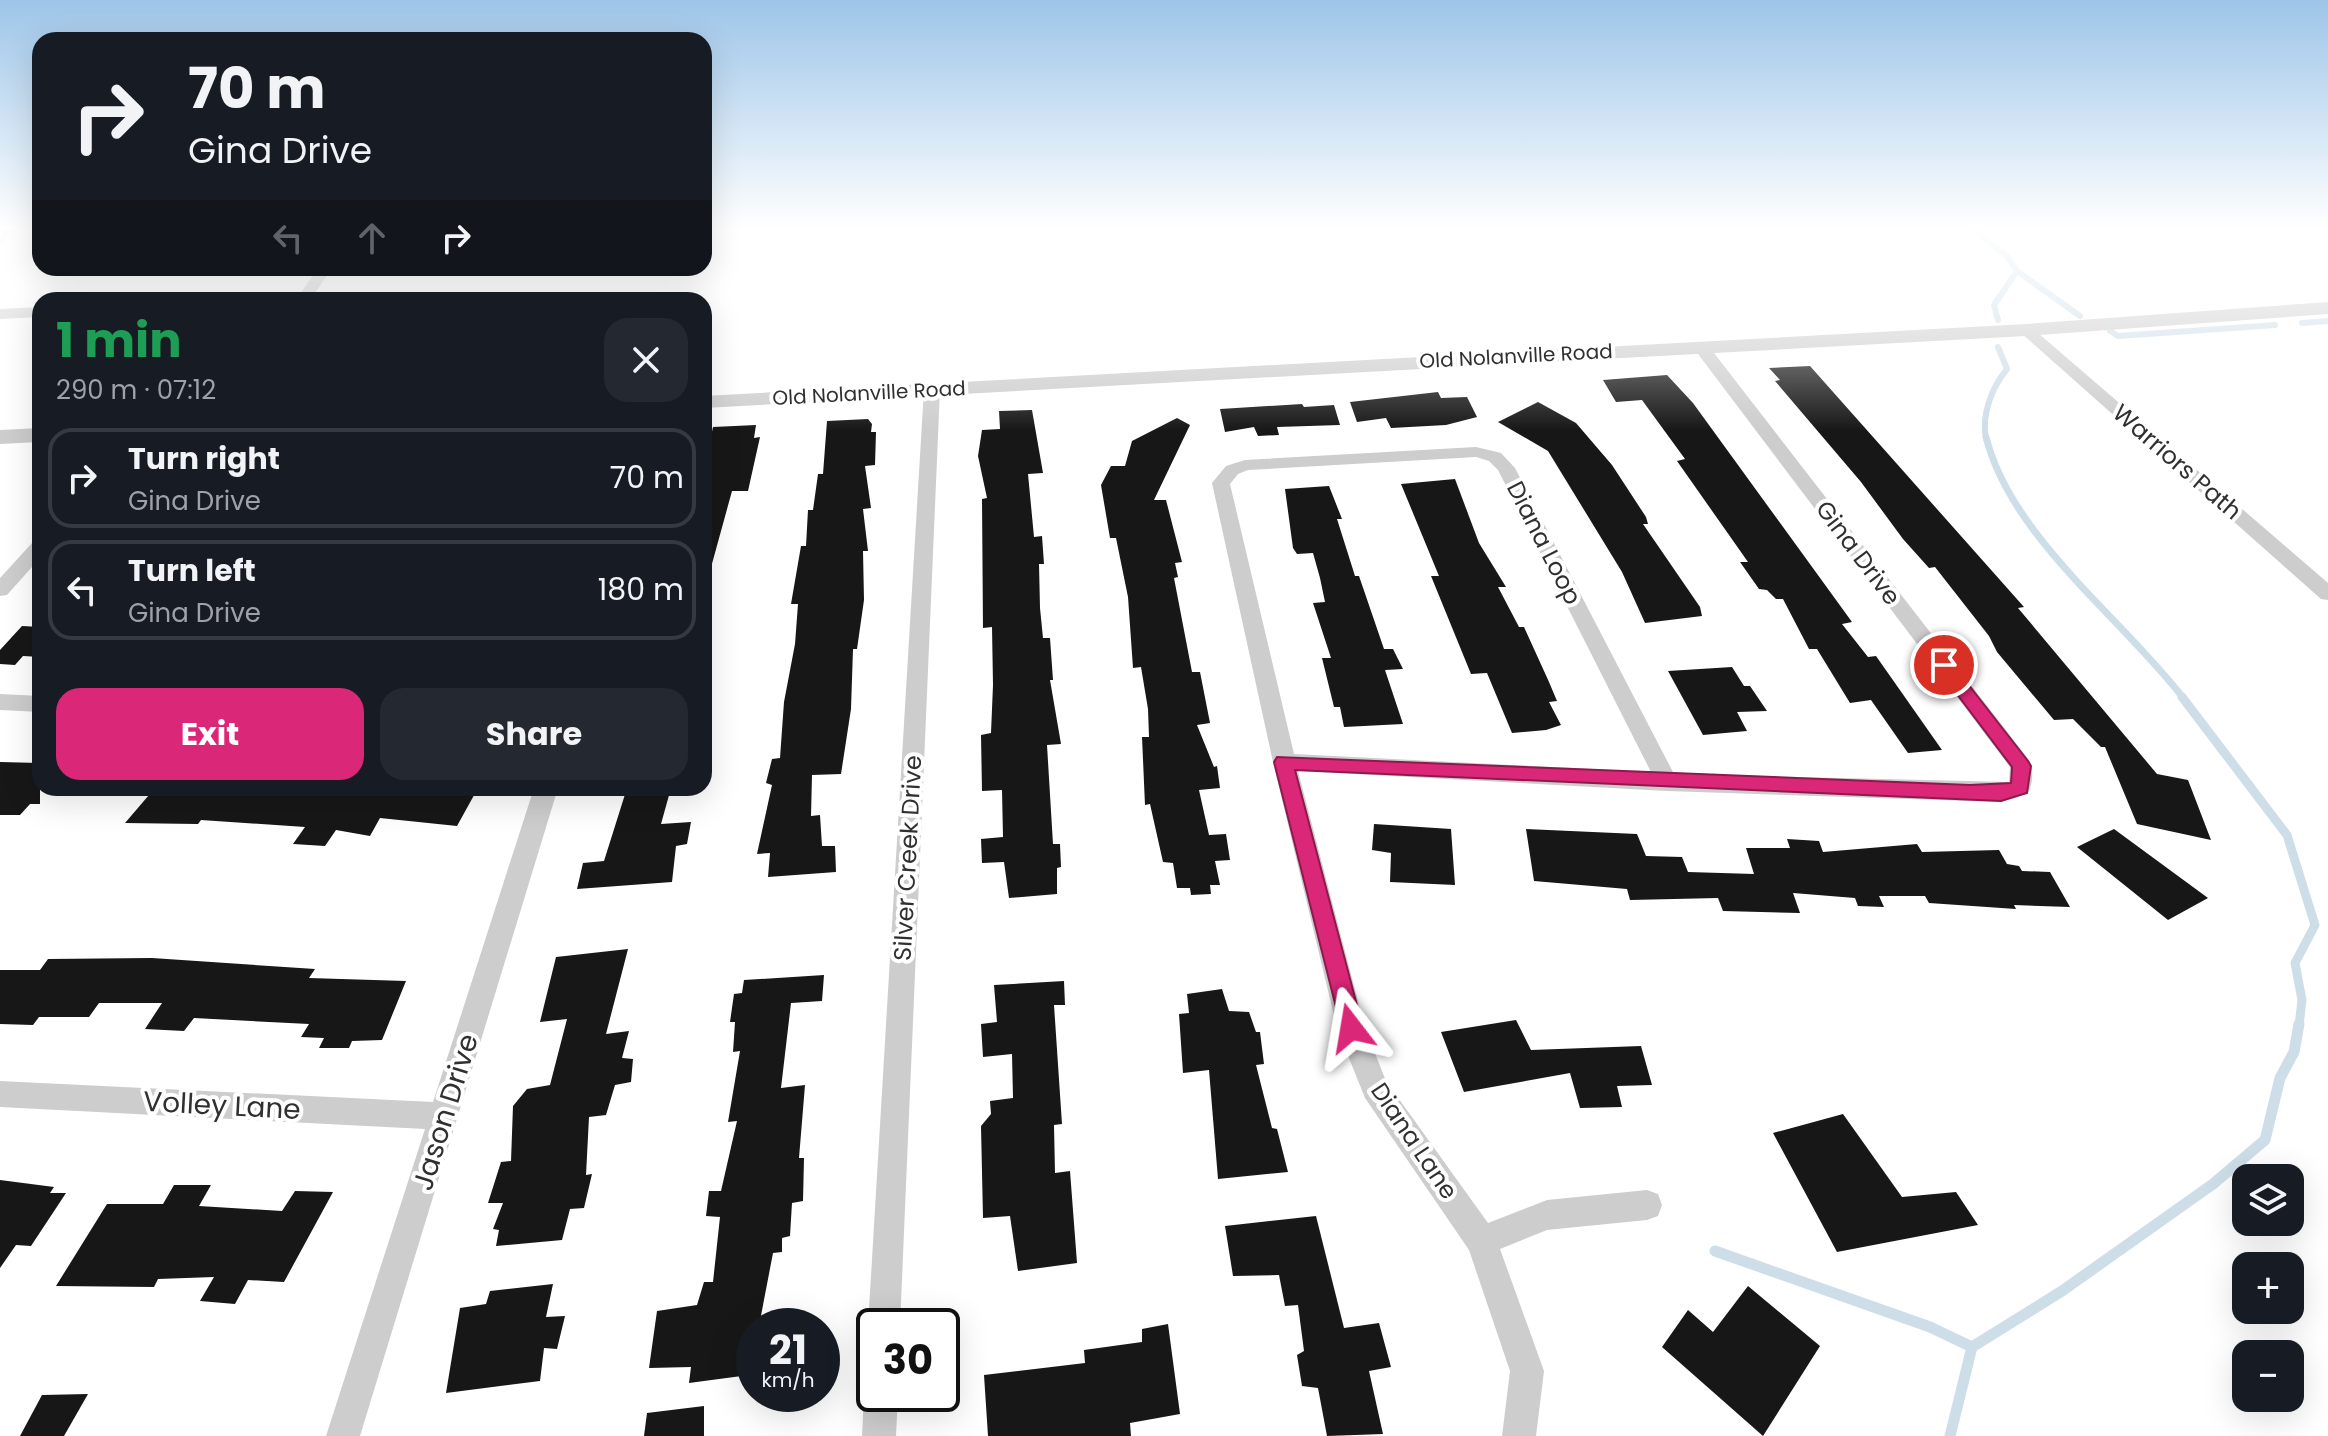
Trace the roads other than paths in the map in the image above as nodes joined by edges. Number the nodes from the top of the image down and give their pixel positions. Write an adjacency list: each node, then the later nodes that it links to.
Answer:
1 (2328, 308): 4 (street, Old Nolanville Road)
2 (32, 312): 3 (street)
3 (0, 314)
4 (2026, 330): 5 (street, Old Nolanville Road); 13 (street, Warriors Path)
5 (1701, 347): 6 (street, Old Nolanville Road); 17 (street, Gina Drive)
6 (932, 389): 7 (street, Old Nolanville Road); 23 (street, Silver Creek Drive)
7 (712, 402)
8 (32, 435): 9 (street)
9 (0, 437)
10 (1232, 470): 16 (street, Diana Lane); 17 (street, Diana Loop)
11 (32, 555): 12 (street)
12 (0, 590)
13 (2328, 594)
14 (0, 702): 15 (street)
15 (32, 704)
16 (1284, 762): 17 (street, Gina Drive); 22 (street, Diana Lane)
17 (1667, 782)
18 (544, 796): 20 (street, Jason Drive)
19 (0, 1094): 20 (street, Volley Lane)
20 (444, 1116): 25 (street, Jason Drive)
21 (1647, 1205): 22 (street)
22 (1482, 1241): 27 (street, Diana Lane)
23 (885, 1308)
24 (880, 1412): 26 (street)
25 (343, 1436)
26 (879, 1436)
27 (1519, 1436)

